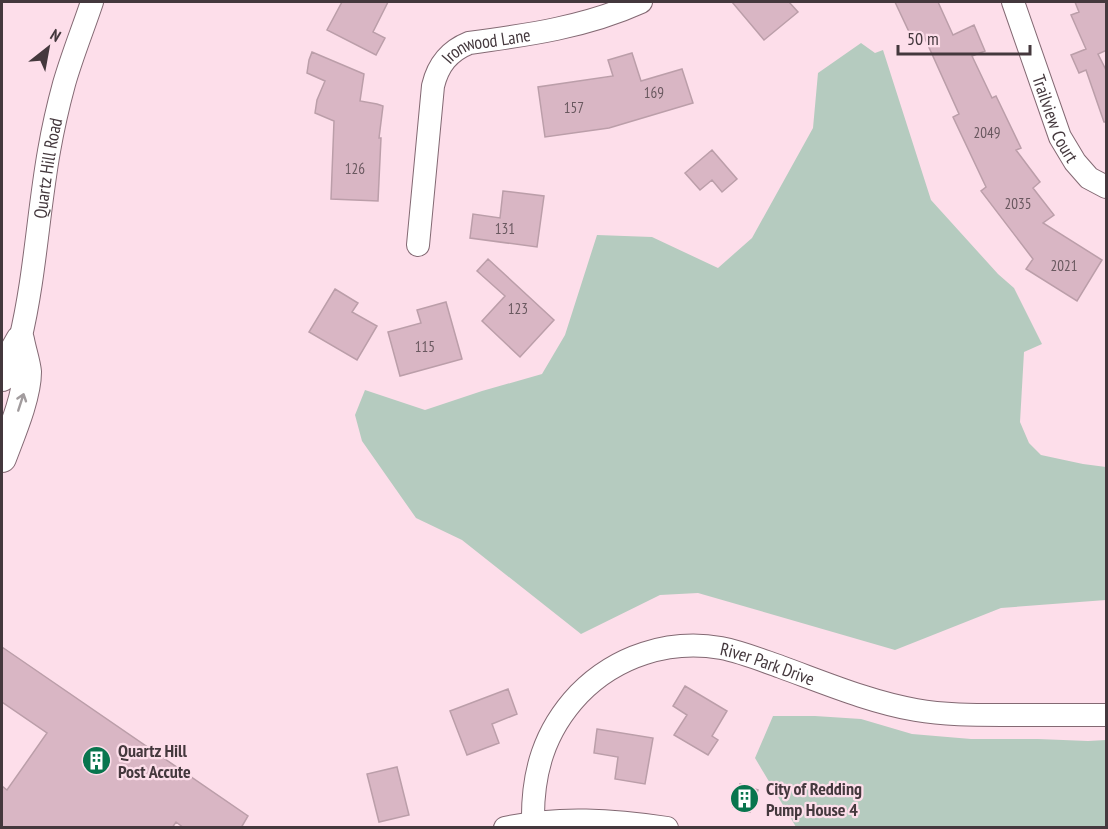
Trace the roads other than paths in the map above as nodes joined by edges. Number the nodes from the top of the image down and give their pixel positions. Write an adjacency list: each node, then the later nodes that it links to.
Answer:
1 (92, 2): 6 (street, Quartz Hill Road)
2 (641, 2): 5 (street, Ironwood Lane)
3 (1013, 2): 4 (street, Trailview Court)
4 (1107, 187)
5 (417, 244)
6 (20, 340): 7 (main road, Quartz Hill Road); 8 (main road, Quartz Hill Road, one-way to 6)
7 (2, 377)
8 (2, 458)
9 (1107, 716): 10 (street, River Park Drive)
10 (533, 823): 11 (street); 12 (street)
11 (505, 828)
12 (667, 828)

